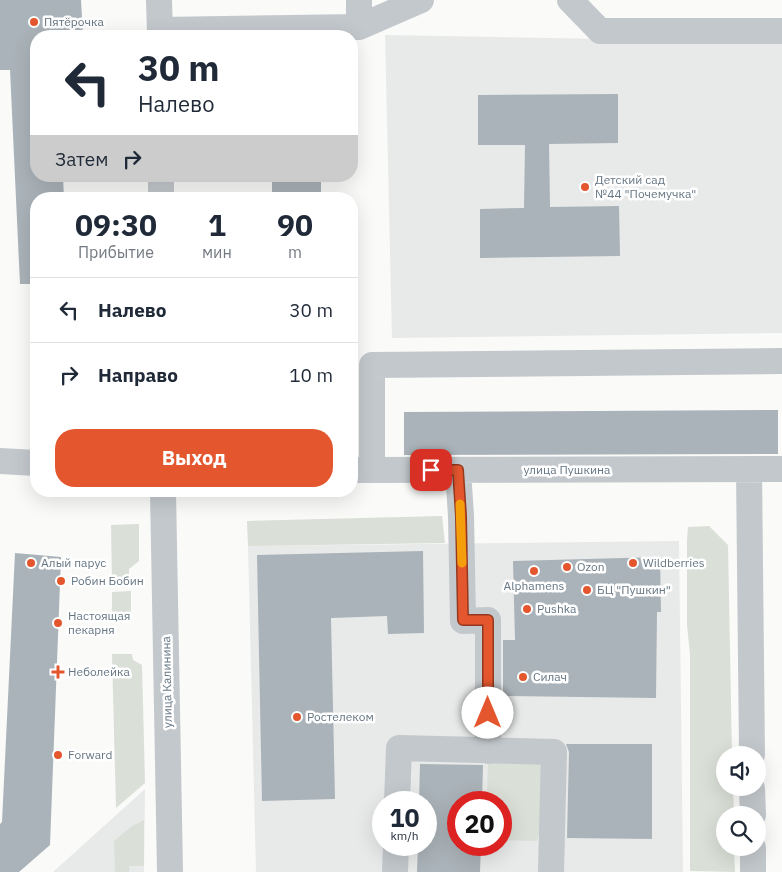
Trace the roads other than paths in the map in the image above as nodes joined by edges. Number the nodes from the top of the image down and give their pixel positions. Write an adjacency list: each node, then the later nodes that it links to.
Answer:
1 (159, 0): 6 (street)
2 (359, 0): 5 (street)
3 (421, 0): 5 (street)
4 (570, 0): 8 (street)
5 (359, 26): 7 (street)
6 (160, 30)
7 (245, 30)
8 (782, 31)
9 (782, 361): 14 (street)
10 (0, 461): 11 (street)
11 (30, 463)
12 (749, 469): 13 (street, улица Пушкина); 15 (street, улица Пушкина); 17 (street)
13 (782, 469)
14 (362, 470): 15 (street, улица Пушкина)
15 (458, 470): 18 (street)
16 (163, 497): 22 (street, улица Калинина)
17 (752, 746)
18 (488, 750): 19 (street); 24 (street)
19 (398, 791)
20 (396, 856): 23 (street)
21 (753, 856): 25 (street)
22 (170, 872)
23 (396, 872)
24 (551, 872)
25 (753, 872)

